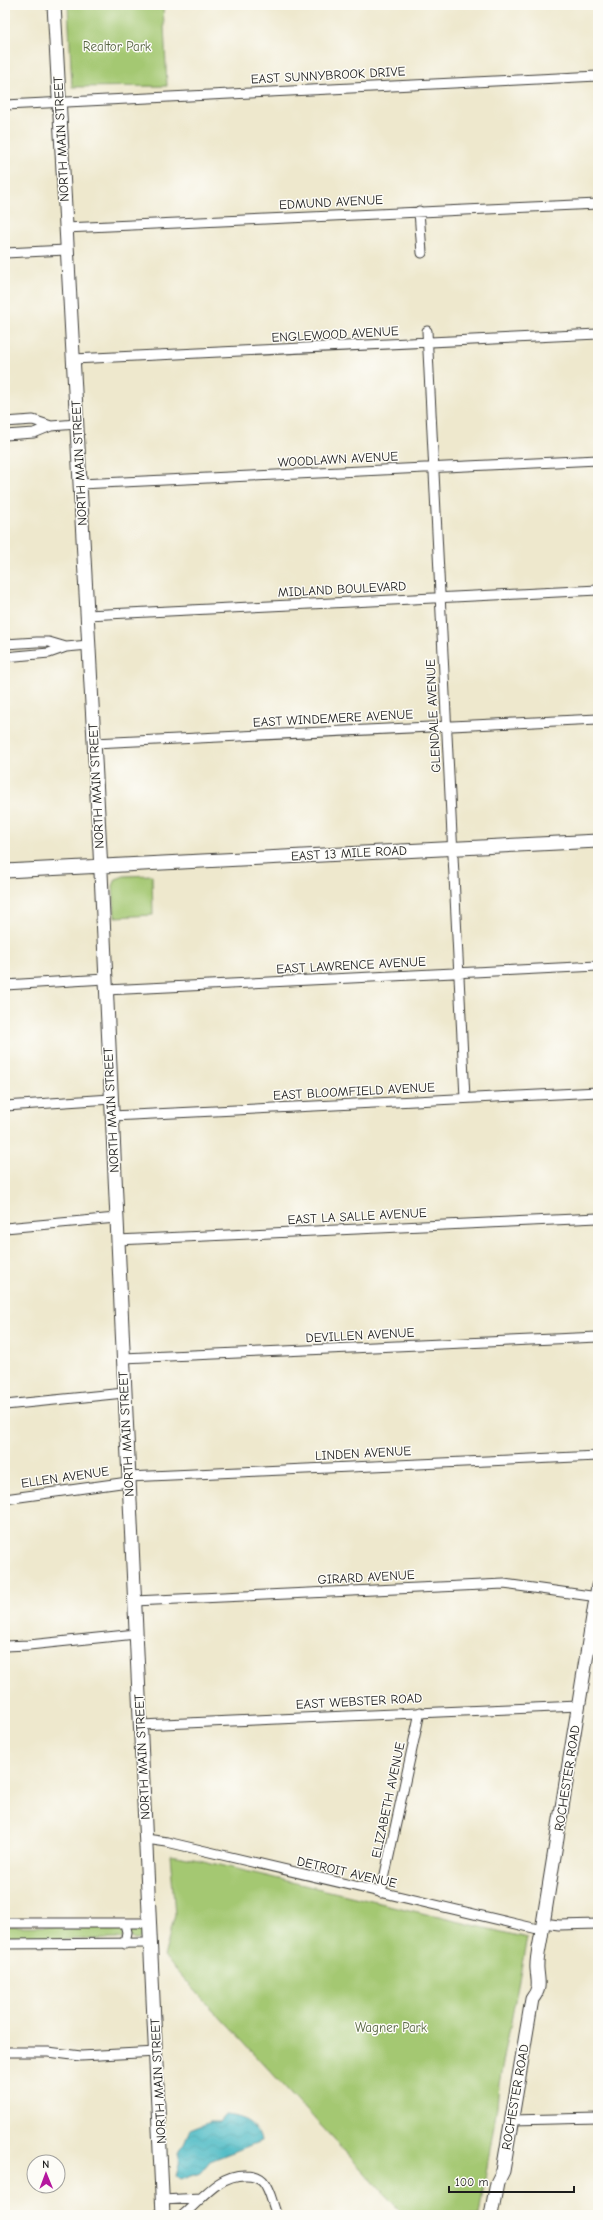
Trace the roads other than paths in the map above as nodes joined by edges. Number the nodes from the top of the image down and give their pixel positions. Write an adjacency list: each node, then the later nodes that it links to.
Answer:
1 (54, 5): 3 (main road, NORTH MAIN STREET)
2 (598, 76): 3 (street, EAST SUNNYBROOK DRIVE)
3 (59, 101): 4 (street, EAST SUNNYBROOK DRIVE); 7 (main road, NORTH MAIN STREET)
4 (5, 105)
5 (598, 204): 6 (street, EDMUND AVENUE)
6 (419, 211): 7 (street, EDMUND AVENUE); 10 (street)
7 (65, 228): 8 (main road, NORTH MAIN STREET)
8 (66, 250): 9 (street); 14 (main road, NORTH MAIN STREET)
9 (5, 253)
10 (422, 253)
11 (428, 332): 13 (street, GLENDALE AVENUE)
12 (598, 334): 13 (street, ENGLEWOOD AVENUE)
13 (428, 342): 14 (street, ENGLEWOOD AVENUE); 20 (street, GLENDALE AVENUE)
14 (73, 360): 16 (main road, NORTH MAIN STREET)
15 (5, 422): 17 (street)
16 (77, 424): 17 (street); 21 (main road, NORTH MAIN STREET)
17 (52, 426): 18 (street)
18 (5, 435)
19 (598, 460): 20 (street, WOODLAWN AVENUE)
20 (434, 467): 21 (street, WOODLAWN AVENUE); 23 (street, GLENDALE AVENUE)
21 (80, 484): 24 (main road, NORTH MAIN STREET)
22 (598, 590): 23 (street, MIDLAND BOULEVARD)
23 (440, 597): 24 (street, MIDLAND BOULEVARD); 30 (street, GLENDALE AVENUE)
24 (87, 615): 26 (main road, NORTH MAIN STREET)
25 (5, 644): 27 (street)
26 (89, 645): 27 (street); 31 (main road, NORTH MAIN STREET)
27 (66, 646): 28 (street)
28 (5, 657)
29 (598, 719): 30 (street, EAST WINDEMERE AVENUE)
30 (447, 726): 31 (street, EAST WINDEMERE AVENUE); 33 (street, GLENDALE AVENUE)
31 (94, 743): 34 (main road, NORTH MAIN STREET)
32 (598, 841): 33 (main road, EAST 13 MILE ROAD)
33 (452, 848): 34 (main road, EAST 13 MILE ROAD); 37 (street, GLENDALE AVENUE)
34 (101, 866): 35 (main road, EAST 13 MILE ROAD); 39 (main road, NORTH MAIN STREET)
35 (5, 871)
36 (598, 966): 37 (street, EAST LAWRENCE AVENUE)
37 (458, 973): 39 (street, EAST LAWRENCE AVENUE); 41 (street, GLENDALE AVENUE)
38 (5, 985): 39 (street, EAST LAWRENCE AVENUE)
39 (105, 985): 42 (main road, NORTH MAIN STREET)
40 (598, 1092): 41 (street, EAST BLOOMFIELD AVENUE)
41 (465, 1098): 44 (street, EAST BLOOMFIELD AVENUE)
42 (111, 1099): 43 (street); 44 (main road, NORTH MAIN STREET)
43 (5, 1106)
44 (112, 1116): 45 (main road, NORTH MAIN STREET)
45 (116, 1218): 47 (street); 48 (main road, NORTH MAIN STREET)
46 (598, 1218): 48 (street, EAST LA SALLE AVENUE)
47 (5, 1228)
48 (117, 1240): 50 (main road, NORTH MAIN STREET)
49 (598, 1337): 50 (street, DEVILLEN AVENUE)
50 (123, 1358): 51 (main road, NORTH MAIN STREET)
51 (124, 1392): 52 (street); 54 (main road, NORTH MAIN STREET)
52 (5, 1405)
53 (598, 1456): 54 (street, LINDEN AVENUE)
54 (128, 1480): 55 (street, ELLEN AVENUE); 57 (main road, NORTH MAIN STREET)
55 (5, 1499)
56 (597, 1593): 57 (street, GIRARD AVENUE); 60 (main road, ROCHESTER ROAD)
57 (134, 1601): 58 (main road, NORTH MAIN STREET)
58 (136, 1634): 59 (street); 62 (main road, NORTH MAIN STREET)
59 (5, 1646)
60 (578, 1706): 61 (street, EAST WEBSTER ROAD); 69 (main road, ROCHESTER ROAD)
61 (420, 1712): 62 (street, EAST WEBSTER ROAD); 64 (street, ELIZABETH AVENUE)
62 (140, 1725): 63 (main road, NORTH MAIN STREET)
63 (146, 1839): 64 (street, DETROIT AVENUE); 66 (main road, NORTH MAIN STREET)
64 (381, 1893): 69 (street, DETROIT AVENUE)
65 (5, 1923): 67 (street)
66 (150, 1923): 67 (street); 70 (main road, NORTH MAIN STREET)
67 (124, 1924): 72 (street)
68 (598, 1924): 69 (street, DETROIT AVENUE)
69 (543, 1927): 76 (main road, ROCHESTER ROAD)
70 (151, 1943): 72 (street); 74 (main road, NORTH MAIN STREET)
71 (5, 1944): 72 (street)
72 (125, 1944)
73 (5, 2052): 74 (street)
74 (157, 2052): 79 (main road, NORTH MAIN STREET)
75 (598, 2118): 76 (street)
76 (512, 2120): 77 (main road, ROCHESTER ROAD)
77 (503, 2171): 85 (main road, ROCHESTER ROAD); 86 (main road, ROCHESTER ROAD)
78 (200, 2198): 79 (street); 80 (street); 82 (street)
79 (163, 2200): 81 (main road, NORTH MAIN STREET)
80 (272, 2203): 83 (street); 84 (street)
81 (163, 2215)
82 (183, 2215)
83 (271, 2215)
84 (278, 2215)
85 (491, 2215)
86 (500, 2215)

